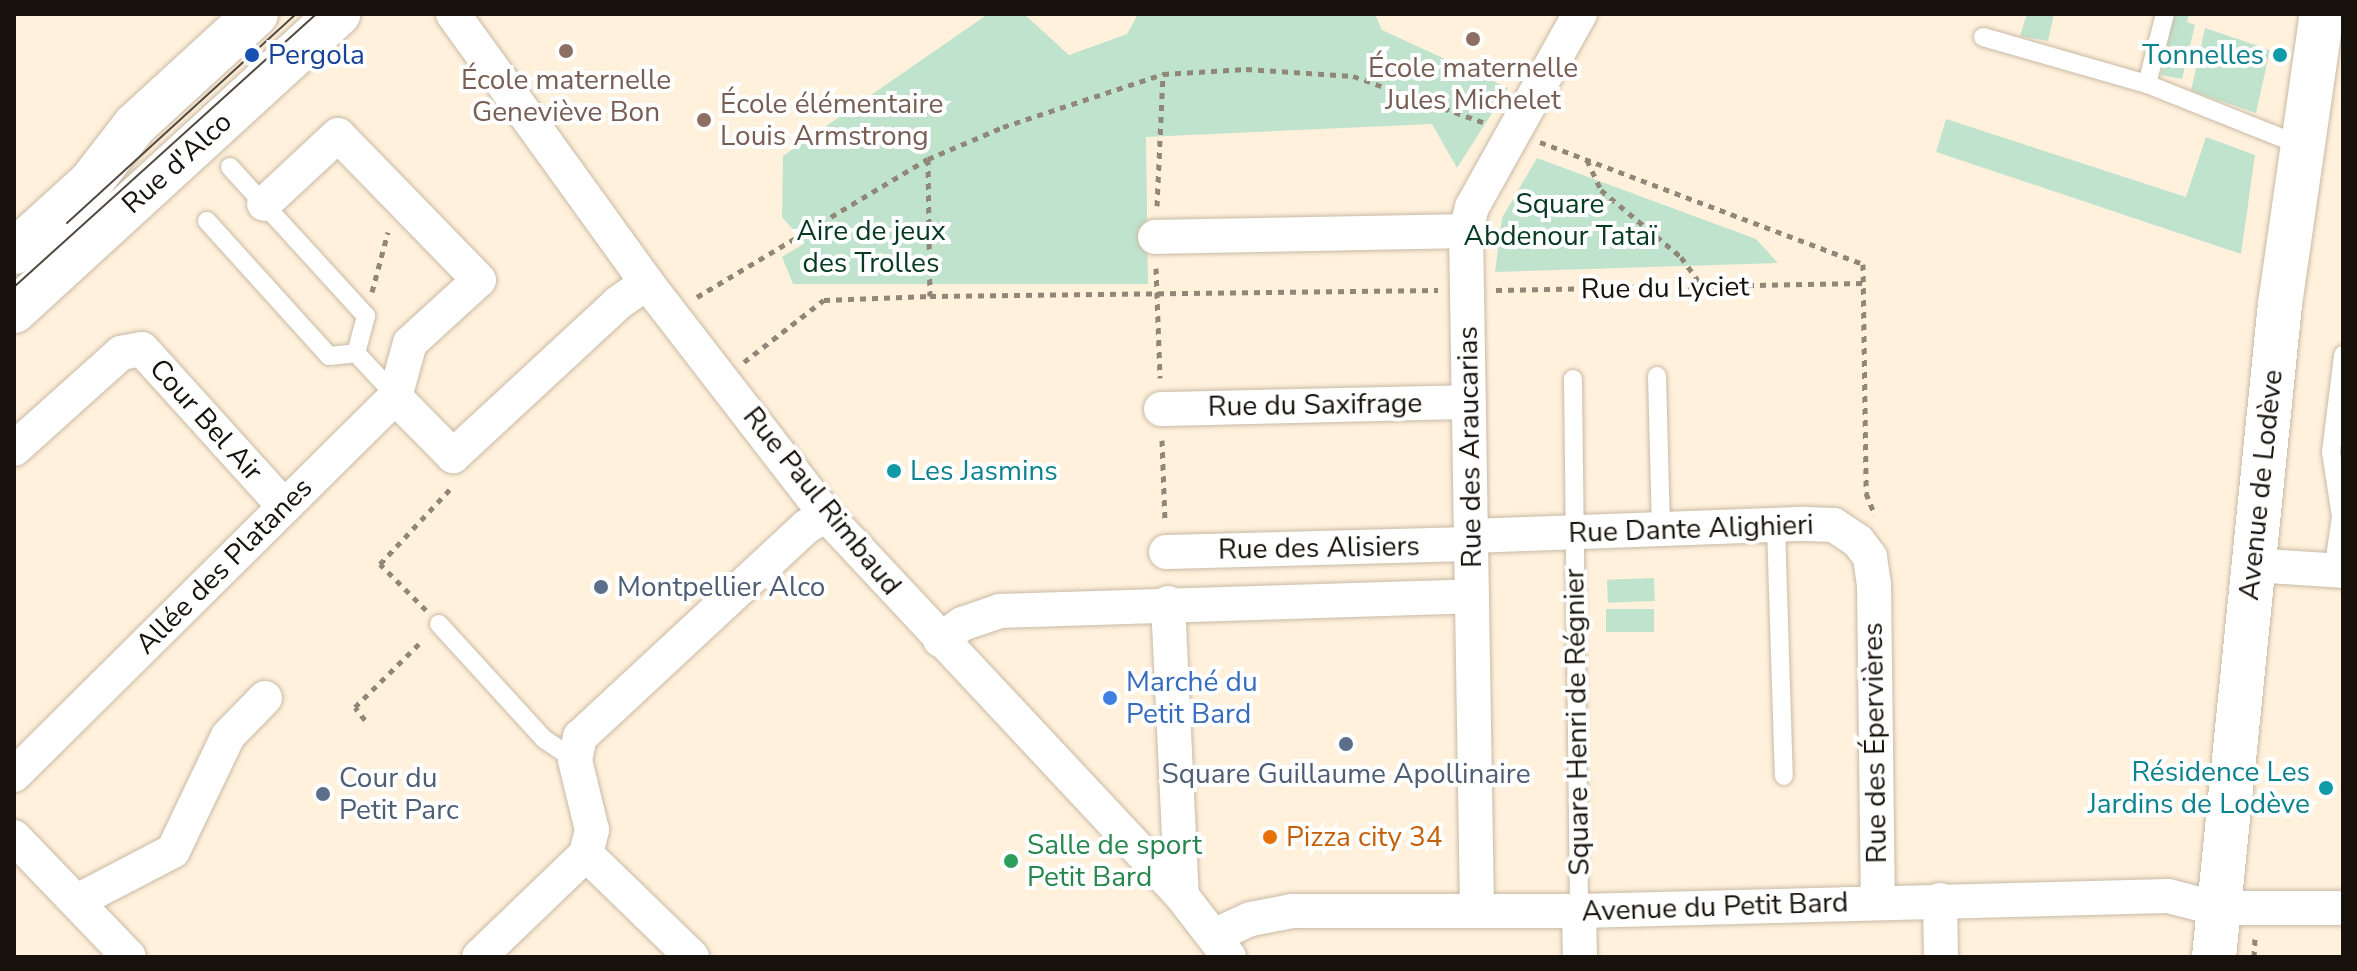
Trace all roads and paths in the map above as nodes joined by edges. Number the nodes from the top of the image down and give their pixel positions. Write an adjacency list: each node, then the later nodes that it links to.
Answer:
1 (256, 14): 19 (street, Rue d'Alco)
2 (338, 14): 25 (street, Rue d'Alco)
3 (453, 14): 20 (street, Rue Paul Rimbaud)
4 (1580, 14): 17 (street, Rue des Araucarias)
5 (2165, 14): 9 (lane)
6 (2322, 14): 10 (street, Avenue de Lodève)
7 (1983, 37): 9 (lane)
8 (1163, 74): 18 (path)
9 (2147, 84): 10 (lane)
10 (2302, 146): 45 (street, Avenue de Lodève)
11 (928, 159): 24 (path)
12 (1586, 160): 22 (path)
13 (230, 167): 15 (lane)
14 (397, 196): 15 (street); 26 (path); 32 (street, Allée des Platanes)
15 (264, 204): 26 (lane)
16 (207, 221): 27 (lane)
17 (1466, 231): 18 (street); 23 (street, Rue des Araucarias)
18 (1155, 237)
19 (14, 252)
20 (647, 283): 30 (street, Rue Paul Rimbaud); 36 (street)
21 (1863, 283): 22 (path, Rue du Lyciet)
22 (1703, 288): 23 (path, Rue du Lyciet)
23 (1467, 290): 24 (path, Rue du Lyciet); 33 (street, Rue des Araucarias)
24 (930, 296): 30 (path, Rue du Lyciet)
25 (14, 311)
26 (366, 316): 27 (lane)
27 (356, 353): 32 (lane)
28 (2343, 355): 39 (lane)
29 (1657, 376): 41 (lane)
30 (723, 379): 38 (street, Rue Paul Rimbaud)
31 (1573, 379): 42 (lane, Square Henri de Régnier)
32 (395, 396): 36 (street); 37 (street, Allée des Platanes)
33 (1469, 402): 34 (street, Rue du Saxifrage); 43 (street, Rue des Araucarias)
34 (1161, 409)
35 (14, 449): 37 (street, Cour Bel Air)
36 (453, 456): 50 (path)
37 (284, 506): 55 (street, Allée des Platanes)
38 (826, 515): 51 (street, Rue Paul Rimbaud); 54 (street)
39 (2342, 518): 46 (lane)
40 (1776, 527): 41 (street, Rue Dante Alighieri); 47 (street, Rue Dante Alighieri); 56 (lane)
41 (1661, 530): 42 (street, Rue Dante Alighieri)
42 (1575, 533): 43 (street, Rue Dante Alighieri); 66 (lane, Square Henri de Régnier)
43 (1471, 540): 44 (street, Rue des Alisiers); 48 (street, Rue des Araucarias)
44 (1166, 552)
45 (2253, 565): 46 (street); 63 (street, Avenue de Lodève)
46 (2338, 571)
47 (1874, 584): 62 (street, Rue des Épervières)
48 (1472, 596): 49 (street); 65 (street, Rue des Araucarias)
49 (1168, 603): 51 (street); 59 (street)
50 (439, 624): 53 (path); 54 (lane)
51 (940, 640): 59 (street, Rue Paul Rimbaud)
52 (265, 698): 61 (street)
53 (365, 720)
54 (575, 760): 58 (street)
55 (14, 775)
56 (1784, 776)
57 (14, 837): 61 (street)
58 (586, 854): 69 (street); 70 (street)
59 (1182, 896): 67 (street, Rue Paul Rimbaud)
60 (1940, 900): 62 (street, Avenue du Petit Bard); 63 (street, Avenue du Petit Bard); 72 (street)
61 (77, 901): 68 (street)
62 (1878, 903): 66 (street, Avenue du Petit Bard)
63 (2215, 908): 64 (street, Avenue du Petit Bard); 73 (street, Avenue de Lodève)
64 (2343, 908)
65 (1477, 909): 66 (street, Avenue du Petit Bard); 67 (street, Avenue du Petit Bard)
66 (1579, 911): 71 (street)
67 (1223, 946)
68 (129, 957)
69 (479, 957)
70 (692, 957)
71 (1580, 957)
72 (1941, 957)
73 (2214, 957)

